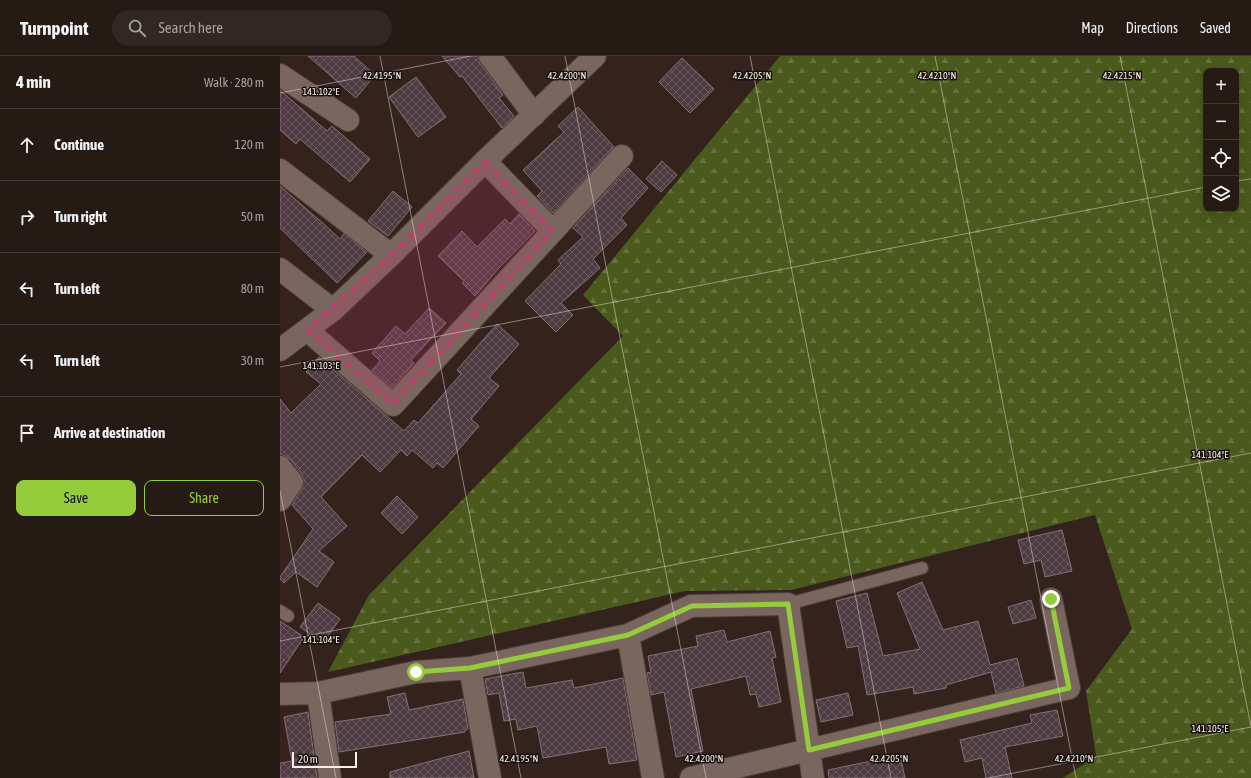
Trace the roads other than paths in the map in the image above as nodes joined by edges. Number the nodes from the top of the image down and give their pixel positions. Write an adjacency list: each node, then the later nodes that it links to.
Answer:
1 (490, 56): 4 (street)
2 (595, 56): 4 (street)
3 (280, 75): 5 (street)
4 (534, 115): 7 (street)
5 (348, 120)
6 (622, 156): 9 (street)
7 (485, 161): 9 (street); 10 (street)
8 (280, 170): 10 (street)
9 (553, 231): 13 (street)
10 (391, 256): 12 (street)
11 (280, 269): 12 (street)
12 (332, 310): 13 (street)
13 (307, 330): 14 (street)
14 (280, 350)
15 (280, 467): 16 (street)
16 (280, 500)
17 (922, 568): 19 (lane)
18 (1051, 599): 24 (street)
19 (788, 604): 20 (street); 24 (street)
20 (628, 635): 21 (street); 27 (street)
21 (470, 668): 22 (street); 26 (street)
22 (318, 693): 23 (street); 25 (street)
23 (280, 694)
24 (809, 750): 28 (street); 29 (street)
25 (330, 778)
26 (490, 778)
27 (653, 778)
28 (691, 778)
29 (813, 778)

